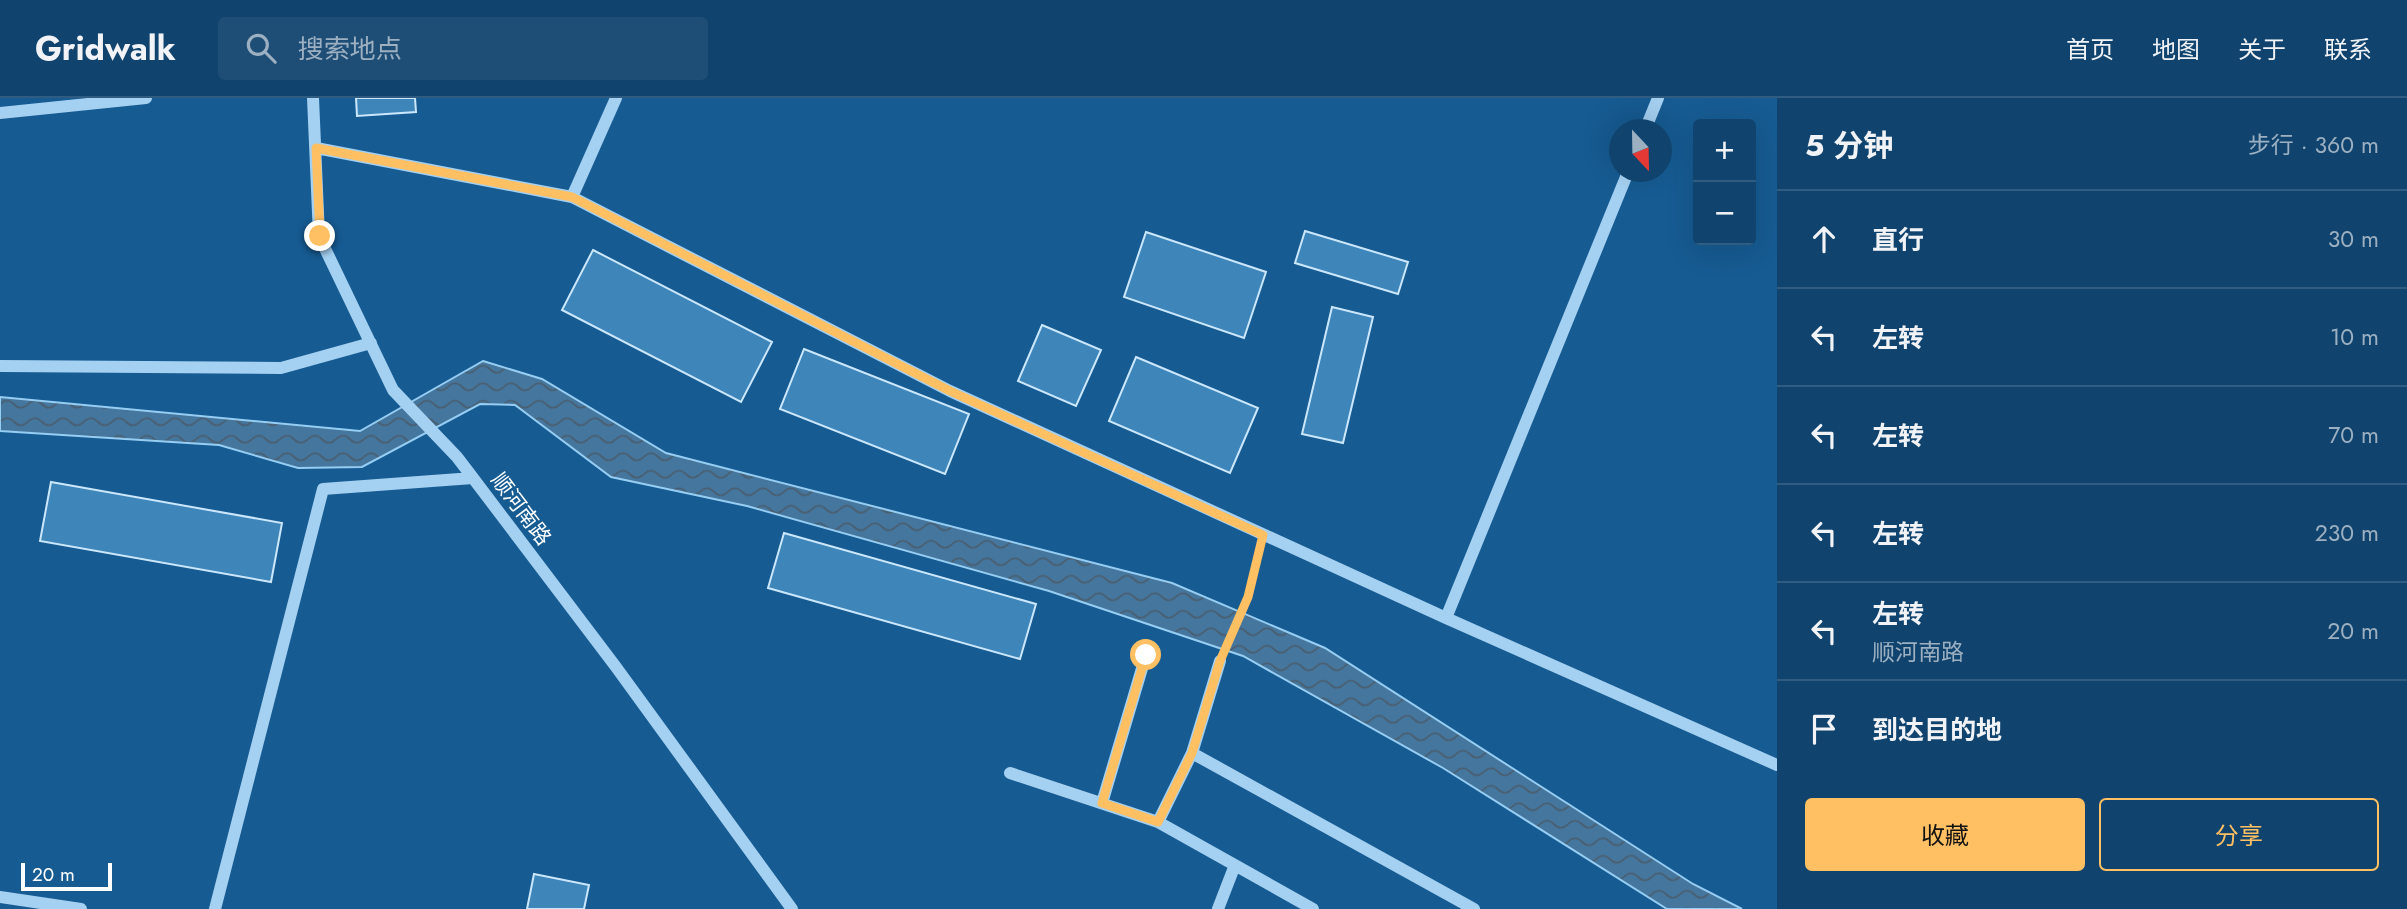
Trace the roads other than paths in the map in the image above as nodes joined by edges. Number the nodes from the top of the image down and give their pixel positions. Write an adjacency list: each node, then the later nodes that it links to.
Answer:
1 (146, 98): 5 (street)
2 (313, 98): 7 (street, 顺河南路)
3 (616, 98): 9 (street)
4 (1658, 98): 6 (street)
5 (0, 113)
6 (1649, 119)
7 (316, 148): 9 (street); 10 (street, 顺河南路)
8 (1624, 182): 13 (street)
9 (572, 197): 13 (street)
10 (371, 343): 11 (street); 12 (street, 顺河南路)
11 (0, 366)
12 (473, 478): 24 (street); 25 (street, 顺河南路)
13 (1446, 618): 17 (street)
14 (1146, 655): 19 (street)
15 (1220, 661): 16 (street)
16 (1192, 753): 20 (street); 28 (street)
17 (1777, 765)
18 (1010, 773): 19 (street)
19 (1102, 803): 20 (street)
20 (1158, 822): 21 (street)
21 (1235, 865): 26 (street); 27 (street)
22 (0, 898): 23 (street)
23 (81, 909)
24 (215, 909)
25 (792, 909)
26 (1218, 909)
27 (1313, 909)
28 (1474, 909)

